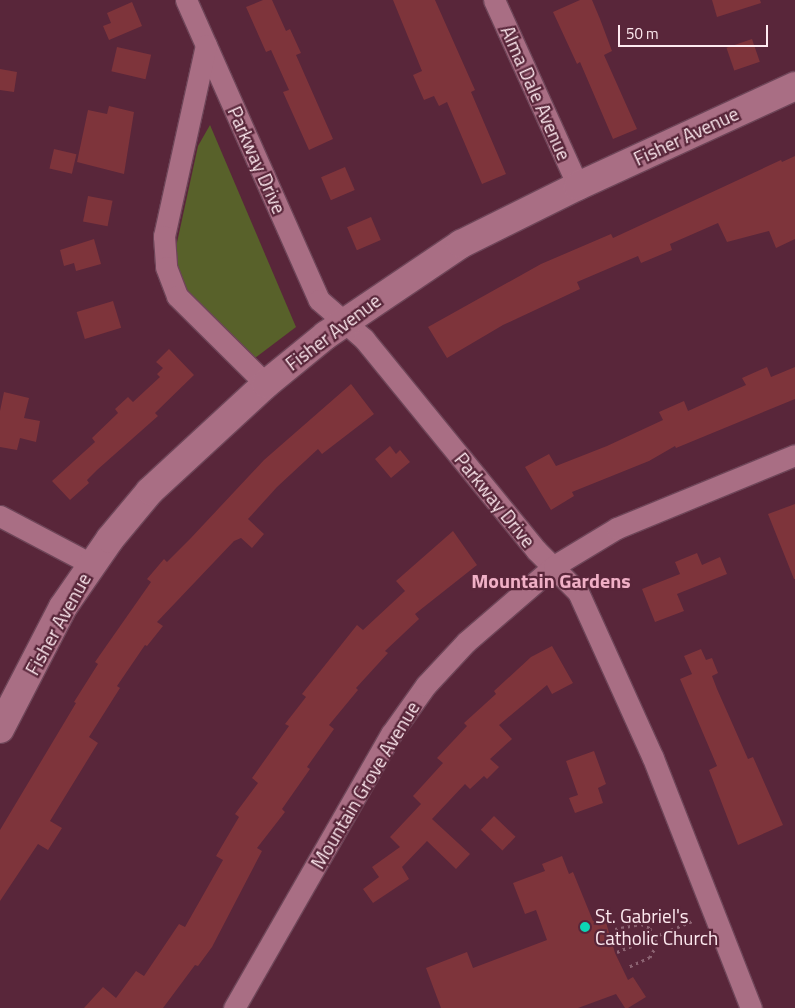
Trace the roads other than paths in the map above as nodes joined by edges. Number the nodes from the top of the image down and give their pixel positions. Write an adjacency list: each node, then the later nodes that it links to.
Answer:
1 (186, 0): 3 (street, Parkway Drive)
2 (494, 0): 5 (street, Alma Dale Avenue)
3 (206, 45): 6 (street, Parkway Drive); 7 (street)
4 (795, 86): 5 (street, Fisher Avenue)
5 (578, 186): 6 (street, Fisher Avenue)
6 (343, 322): 7 (street, Fisher Avenue); 11 (street, Parkway Drive)
7 (266, 384): 10 (street, Fisher Avenue)
8 (795, 455): 11 (street, Mountain Grove Avenue)
9 (0, 516): 10 (street)
10 (91, 564): 12 (street, Fisher Avenue)
11 (554, 566): 13 (street, Mountain Grove Avenue); 14 (street, Parkway Drive)
12 (0, 729)
13 (234, 1008)
14 (752, 1008)

